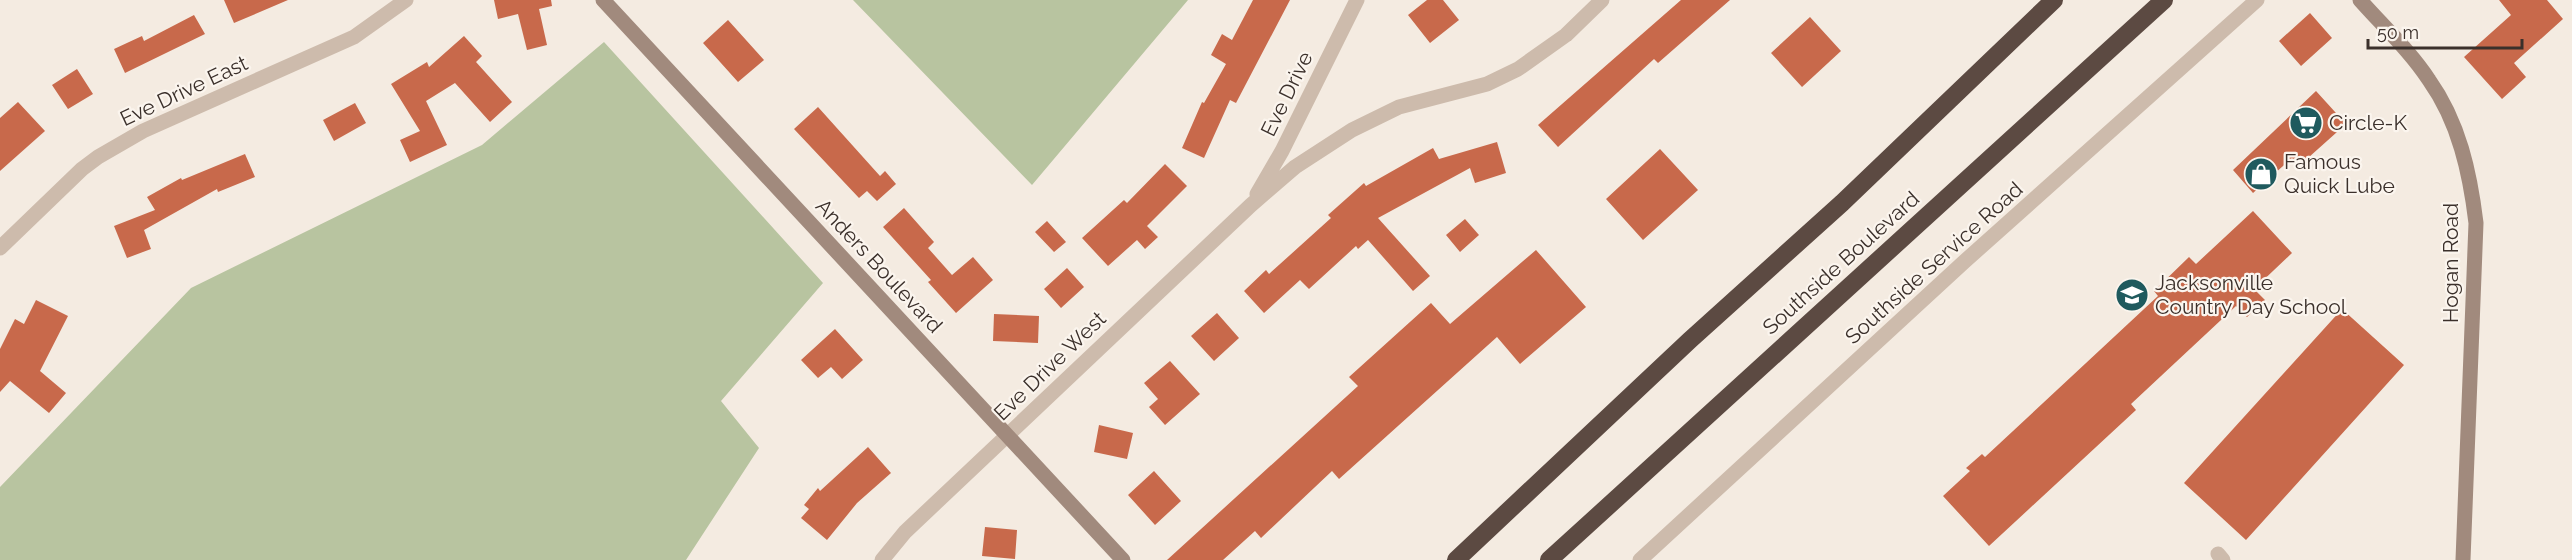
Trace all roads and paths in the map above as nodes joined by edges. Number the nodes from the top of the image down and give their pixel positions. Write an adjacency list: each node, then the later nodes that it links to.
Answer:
1 (405, 0): 10 (street, Eve Drive East)
2 (603, 0): 11 (street, Anders Boulevard)
3 (1357, 0): 9 (street, Eve Drive)
4 (1602, 0): 9 (street)
5 (2054, 0): 14 (highway, Southside Boulevard)
6 (2164, 0): 15 (highway, Southside Boulevard)
7 (2257, 0): 16 (street, Southside Service Road)
8 (2360, 0): 17 (street, Hogan Road)
9 (1251, 205): 11 (street, Eve Drive West)
10 (0, 248)
11 (1008, 436): 12 (street, Eve Drive West); 13 (street, Anders Boulevard)
12 (882, 560)
13 (1123, 560)
14 (1456, 560)
15 (1549, 560)
16 (1640, 560)
17 (2463, 560)

